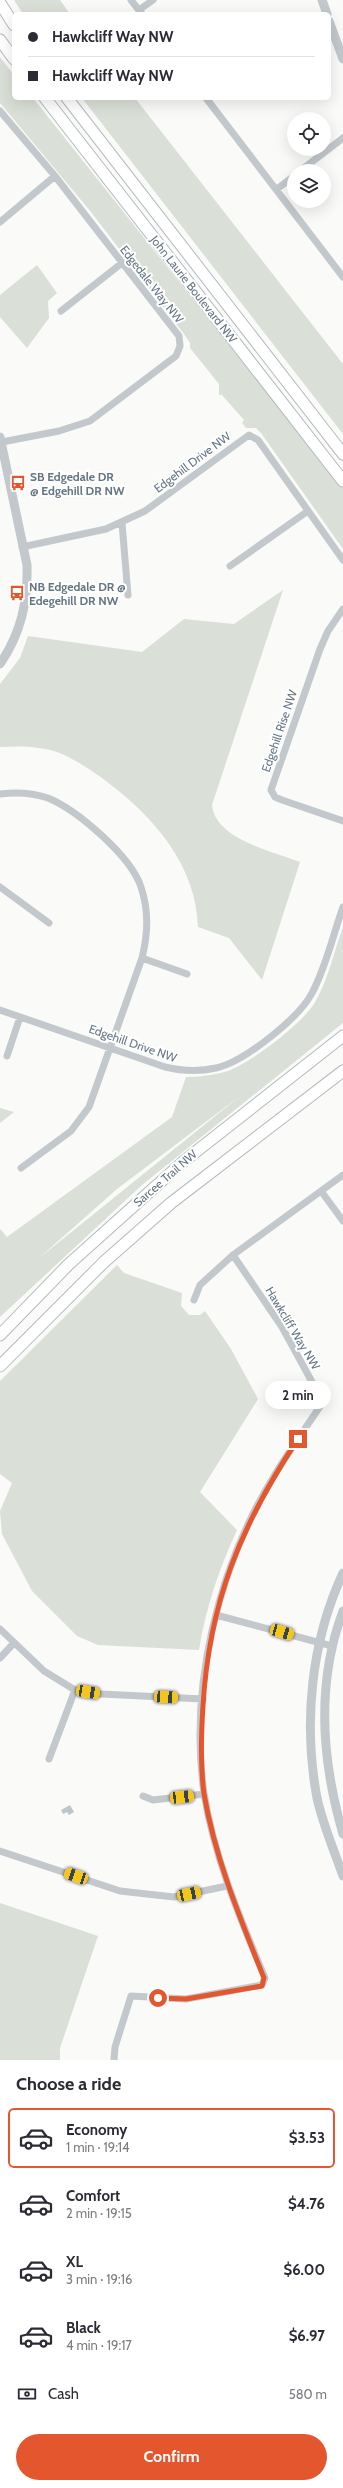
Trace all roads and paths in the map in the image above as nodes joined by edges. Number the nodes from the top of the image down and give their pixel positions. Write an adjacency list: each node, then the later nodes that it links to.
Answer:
1 (131, 0): 6 (street)
2 (153, 0): 6 (street)
3 (322, 0): 7 (street)
4 (0, 3): 8 (main road)
5 (0, 10): 9 (main road)
6 (140, 12)
7 (326, 12)
8 (12, 23)
9 (12, 24)
10 (331, 26): 15 (street)
11 (0, 40): 13 (main road)
12 (0, 47): 14 (main road)
13 (12, 57)
14 (12, 57)
15 (343, 59)
16 (47, 100): 31 (main road, John Laurie Boulevard NW)
17 (69, 100): 30 (main road, John Laurie Boulevard NW)
18 (209, 100): 24 (street)
19 (0, 111): 22 (street, Edgedale Way NW)
20 (343, 138): 21 (street)
21 (309, 164)
22 (55, 176): 25 (street); 26 (street, Edgedale Way NW)
23 (287, 181): 24 (street)
24 (277, 189): 27 (street)
25 (0, 222)
26 (122, 263): 28 (street); 29 (street, Edgedale Way NW)
27 (343, 277)
28 (61, 311)
29 (1, 439): 34 (street)
30 (343, 454)
31 (343, 481)
32 (308, 511): 33 (street, Edgehill Drive NW); 35 (street, Edgehill Drive NW); 36 (street)
33 (122, 523): 34 (street, Edgehill Drive NW); 37 (street)
34 (22, 546): 39 (street)
35 (343, 560)
36 (230, 566)
37 (128, 595)
38 (343, 609): 41 (street, Edgehill Rise NW)
39 (0, 664)
40 (0, 794): 45 (street)
41 (343, 821)
42 (0, 887): 44 (street)
43 (343, 907): 51 (street, Edgehill Drive NW)
44 (48, 923)
45 (142, 958): 46 (street); 51 (street)
46 (187, 974)
47 (0, 1010): 48 (street, Edgehill Drive NW)
48 (20, 1017): 51 (street, Edgehill Drive NW); 52 (street)
49 (343, 1032): 50 (main road, Sarcee Trail NW)
50 (339, 1039): 60 (main road, Sarcee Trail NW)
51 (111, 1047): 54 (street)
52 (7, 1056)
53 (343, 1071): 61 (main road, Sarcee Trail NW)
54 (21, 1168)
55 (343, 1175): 56 (street)
56 (321, 1191): 57 (street); 58 (street)
57 (343, 1221)
58 (233, 1255): 59 (street); 64 (street, Hawkcliff Way NW)
59 (194, 1300)
60 (0, 1335)
61 (0, 1366)
62 (343, 1573): 66 (street)
63 (343, 1612): 68 (street)
64 (216, 1615): 66 (street); 71 (street, Hawkcliff Way NW)
65 (0, 1628): 67 (street)
66 (319, 1642): 68 (street); 77 (street)
67 (14, 1643): 69 (street); 70 (street)
68 (332, 1646): 75 (street)
69 (0, 1658)
70 (75, 1690): 71 (street); 72 (street)
71 (203, 1699): 73 (street, Hawkcliff Way NW)
72 (49, 1759)
73 (204, 1794): 74 (street); 79 (street, Hawkcliff Way NW)
74 (143, 1796)
75 (343, 1834)
76 (0, 1851): 79 (street)
77 (340, 1858): 78 (street)
78 (343, 1876)
79 (227, 1886): 80 (street, Hawkcliff Way NW)
80 (114, 2060)

